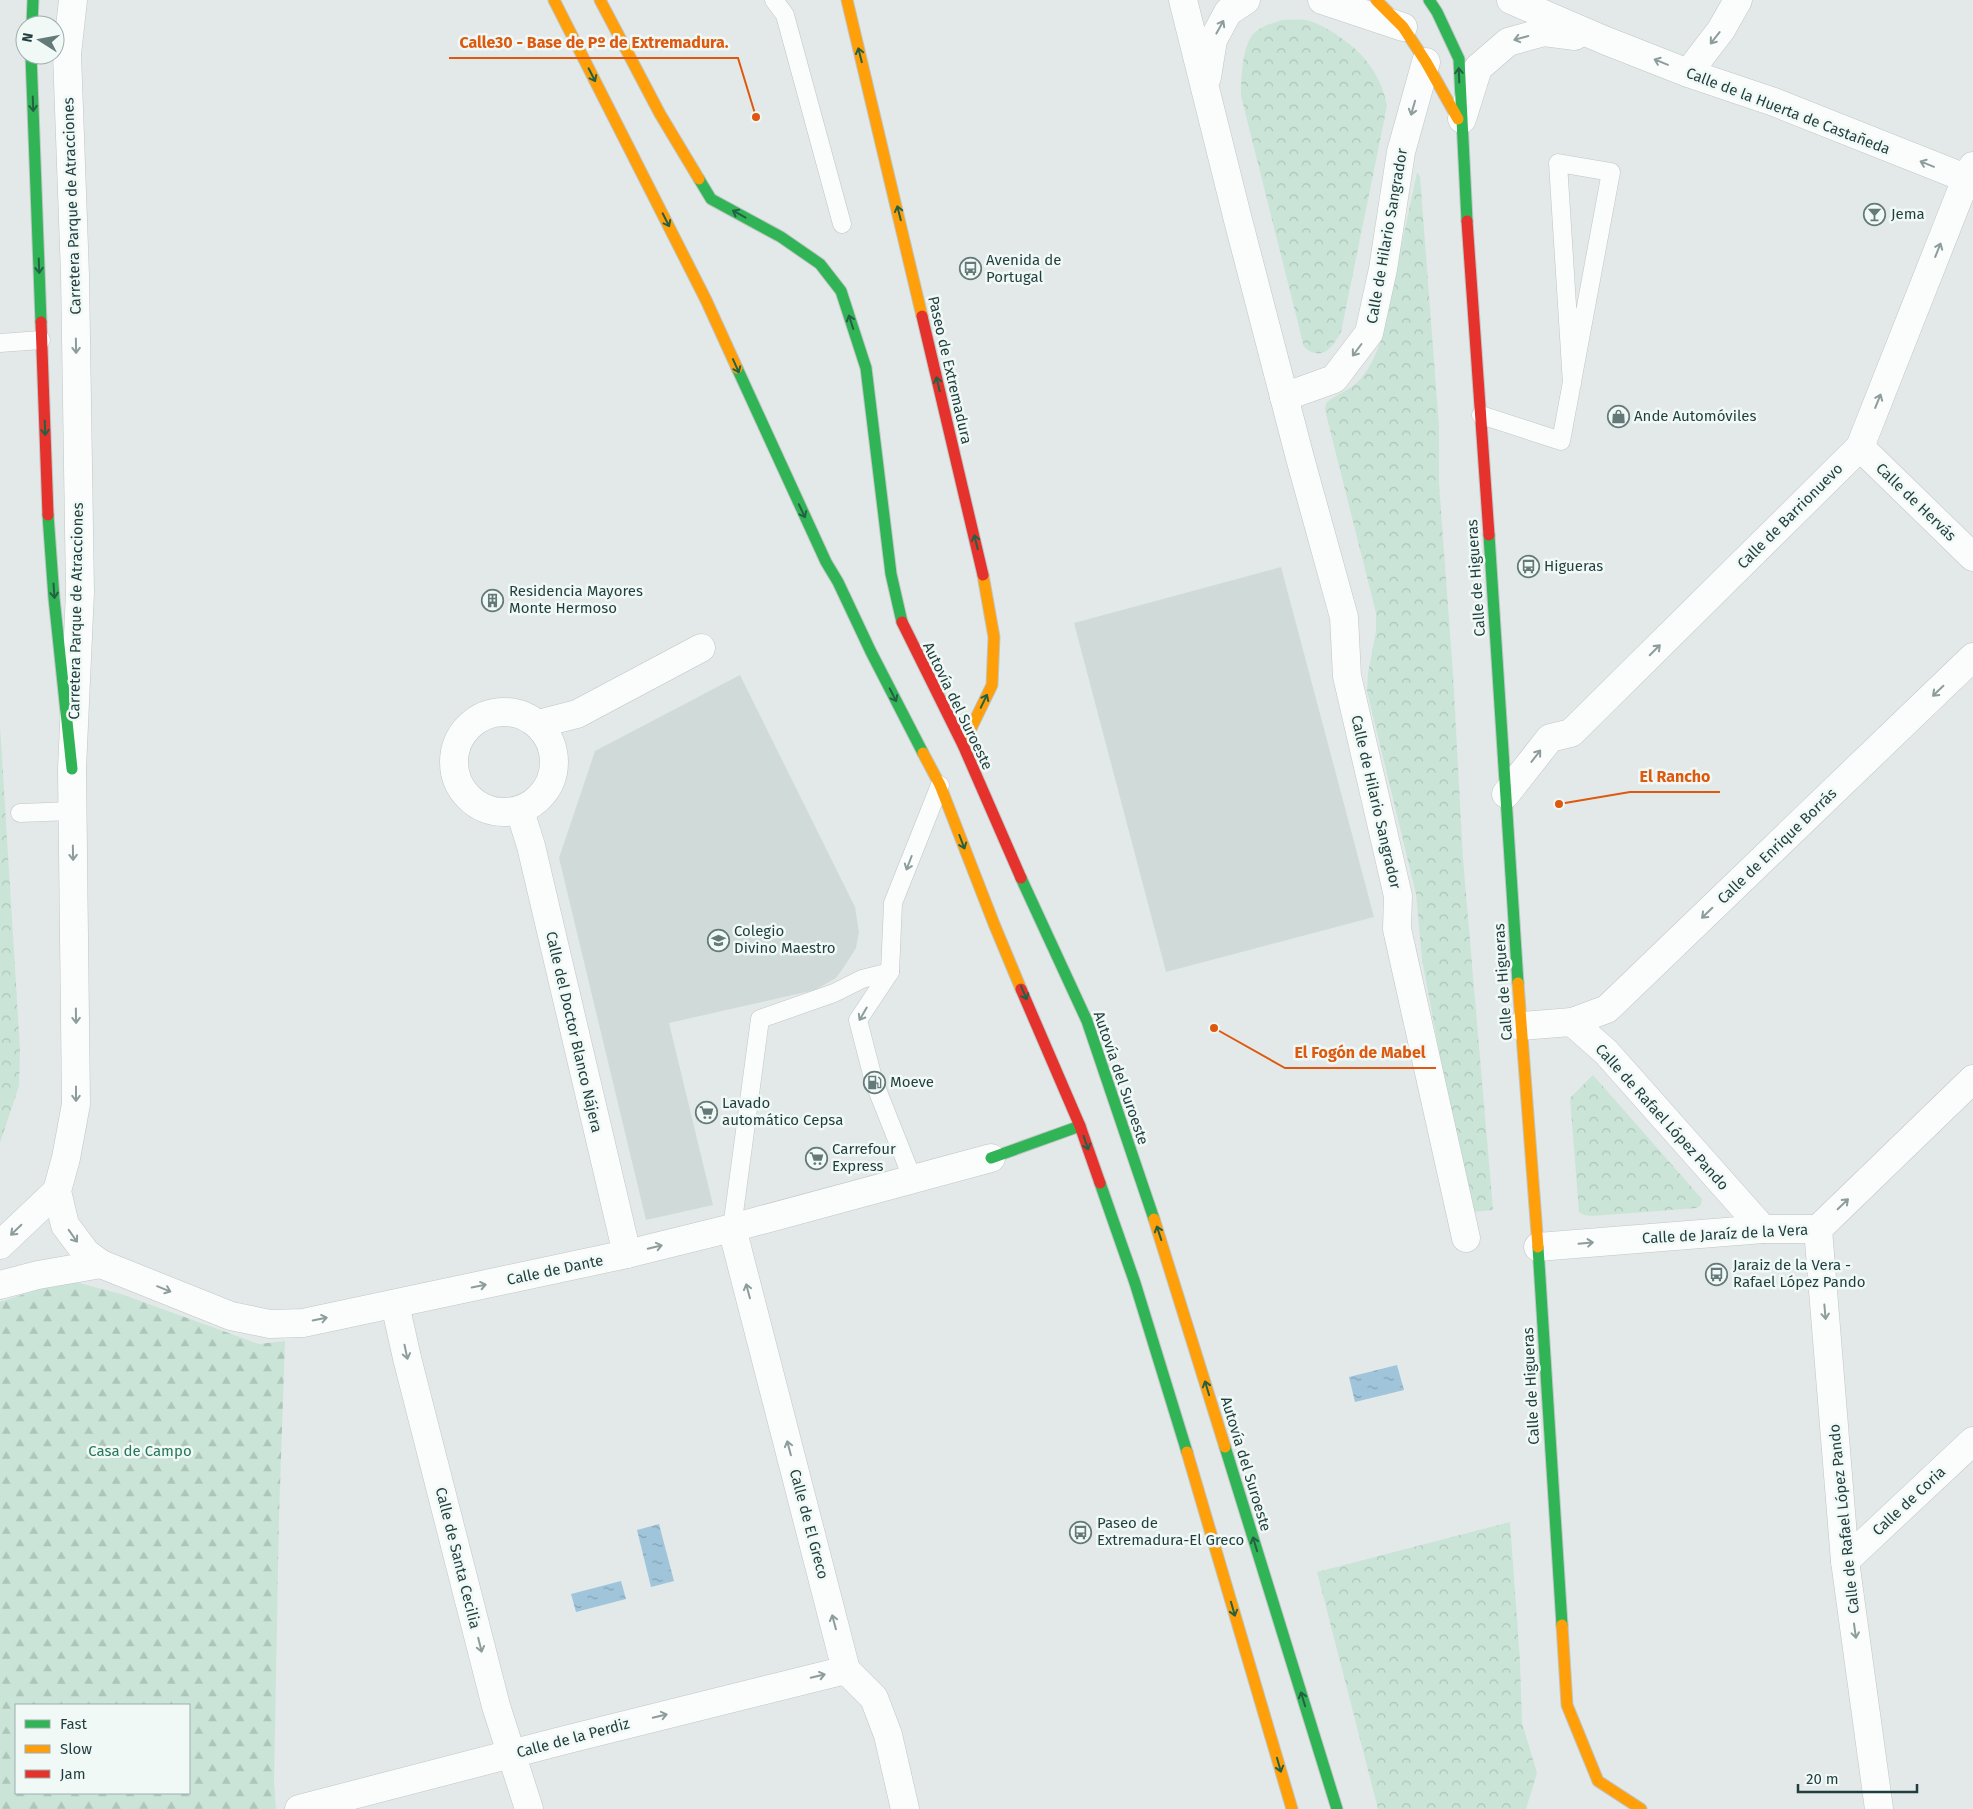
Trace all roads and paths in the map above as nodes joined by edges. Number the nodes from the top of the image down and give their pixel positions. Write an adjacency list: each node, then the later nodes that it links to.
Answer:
1 (33, 0): 14 (main road)
2 (73, 0): 35 (street, Carretera Parque de Atracciones, one-way to 35)
3 (554, 0): 36 (main road, one-way to 36)
4 (600, 0): 34 (main road, Autovía del Suroeste, one-way to 4)
5 (774, 0): 23 (lane)
6 (847, 0): 34 (main road, Paseo de Extremadura, one-way to 6)
7 (1184, 0): 20 (street, Calle de Hilario Sangrador)
8 (1246, 0): 20 (street, Calle de Hilario Sangrador, one-way to 8)
9 (1322, 0): 15 (street)
10 (1376, 0): 15 (main road, Calle de Higueras)
11 (1429, 0): 21 (main road, Calle de Higueras, one-way to 11)
12 (1511, 0): 16 (street, Calle de la Huerta de Castañeda)
13 (1738, 0): 19 (street, one-way to 19)
14 (32, 15)
15 (1403, 27): 17 (main road, Calle de Higueras)
16 (1604, 40): 19 (street, Calle de la Huerta de Castañeda, one-way to 16); 21 (street, Calle de la Huerta de Castañeda, one-way to 21)
17 (1426, 62): 21 (main road, Calle de Higueras); 27 (street, Calle de Hilario Sangrador, one-way to 27)
18 (31, 65): 24 (main road, one-way to 24)
19 (1688, 73): 22 (street, Calle de la Huerta de Castañeda, one-way to 19)
20 (1205, 91): 27 (street, Calle de Hilario Sangrador)
21 (1461, 124): 28 (main road, Calle de Higueras)
22 (1971, 175): 29 (street, Calle de Barrionuevo, one-way to 22)
23 (842, 224)
24 (41, 340): 25 (lane); 35 (main road, one-way to 35)
25 (0, 343)
26 (1572, 384): 26 (lane); 28 (lane)
27 (1284, 397): 52 (street, Calle de Hilario Sangrador)
28 (1481, 415): 37 (main road, Calle de Higueras)
29 (1860, 447): 30 (street, Calle de Hervás); 37 (street, Calle de Barrionuevo, one-way to 29)
30 (1973, 557)
31 (701, 648): 33 (street)
32 (1973, 657): 42 (street, Calle de Enrique Borrás, one-way to 42)
33 (538, 724): 39 (street); 39 (street)
34 (963, 745): 67 (main road, Autovía del Suroeste, one-way to 34)
35 (72, 769): 38 (street, Carretera Parque de Atracciones)
36 (940, 785): 41 (lane, one-way to 41); 45 (main road, one-way to 45)
37 (1506, 794): 43 (main road, Calle de Higueras)
38 (72, 811): 40 (lane); 48 (street, Carretera Parque de Atracciones, one-way to 48)
39 (520, 811): 55 (street, Calle del Doctor Blanco Nájera)
40 (20, 813)
41 (890, 972): 47 (lane, one-way to 47); 49 (lane)
42 (1572, 1022): 43 (street); 50 (street, Calle de Rafael López Pando)
43 (1521, 1026): 54 (main road, Calle de Higueras)
44 (1973, 1079): 51 (street, Calle de Jaraíz de la Vera, one-way to 44)
45 (1080, 1126): 46 (main road); 66 (main road, one-way to 66)
46 (991, 1158): 47 (street, Calle de Dante)
47 (913, 1180): 49 (street, Calle de Dante)
48 (57, 1191): 53 (street, one-way to 53); 56 (street, one-way to 56)
49 (732, 1228): 55 (street, Calle de Dante, one-way to 49); 61 (street, Calle de El Greco, one-way to 49)
50 (1763, 1229): 51 (street, Calle de Jaraíz de la Vera); 54 (street, Calle de Jaraíz de la Vera, one-way to 50)
51 (1818, 1229): 60 (street, Calle de Rafael López Pando, one-way to 60)
52 (1466, 1238)
53 (0, 1245)
54 (1538, 1247): 68 (main road, Calle de Higueras)
55 (627, 1254): 58 (street, Calle de Dante, one-way to 55)
56 (110, 1267): 57 (street); 58 (street, Calle de Dante, one-way to 58)
57 (0, 1285)
58 (395, 1304): 62 (street, Calle de Santa Cecilia, one-way to 62)
59 (1973, 1441): 60 (street, Calle de Coria)
60 (1846, 1561): 69 (street, Calle de Rafael López Pando, one-way to 69)
61 (846, 1670): 62 (street, Calle de la Perdiz, one-way to 61); 65 (street)
62 (511, 1754): 63 (street, Calle de la Perdiz); 64 (street, Calle de Santa Cecilia)
63 (299, 1809)
64 (529, 1809)
65 (905, 1809)
66 (1292, 1809)
67 (1337, 1809)
68 (1641, 1809)
69 (1879, 1809)

